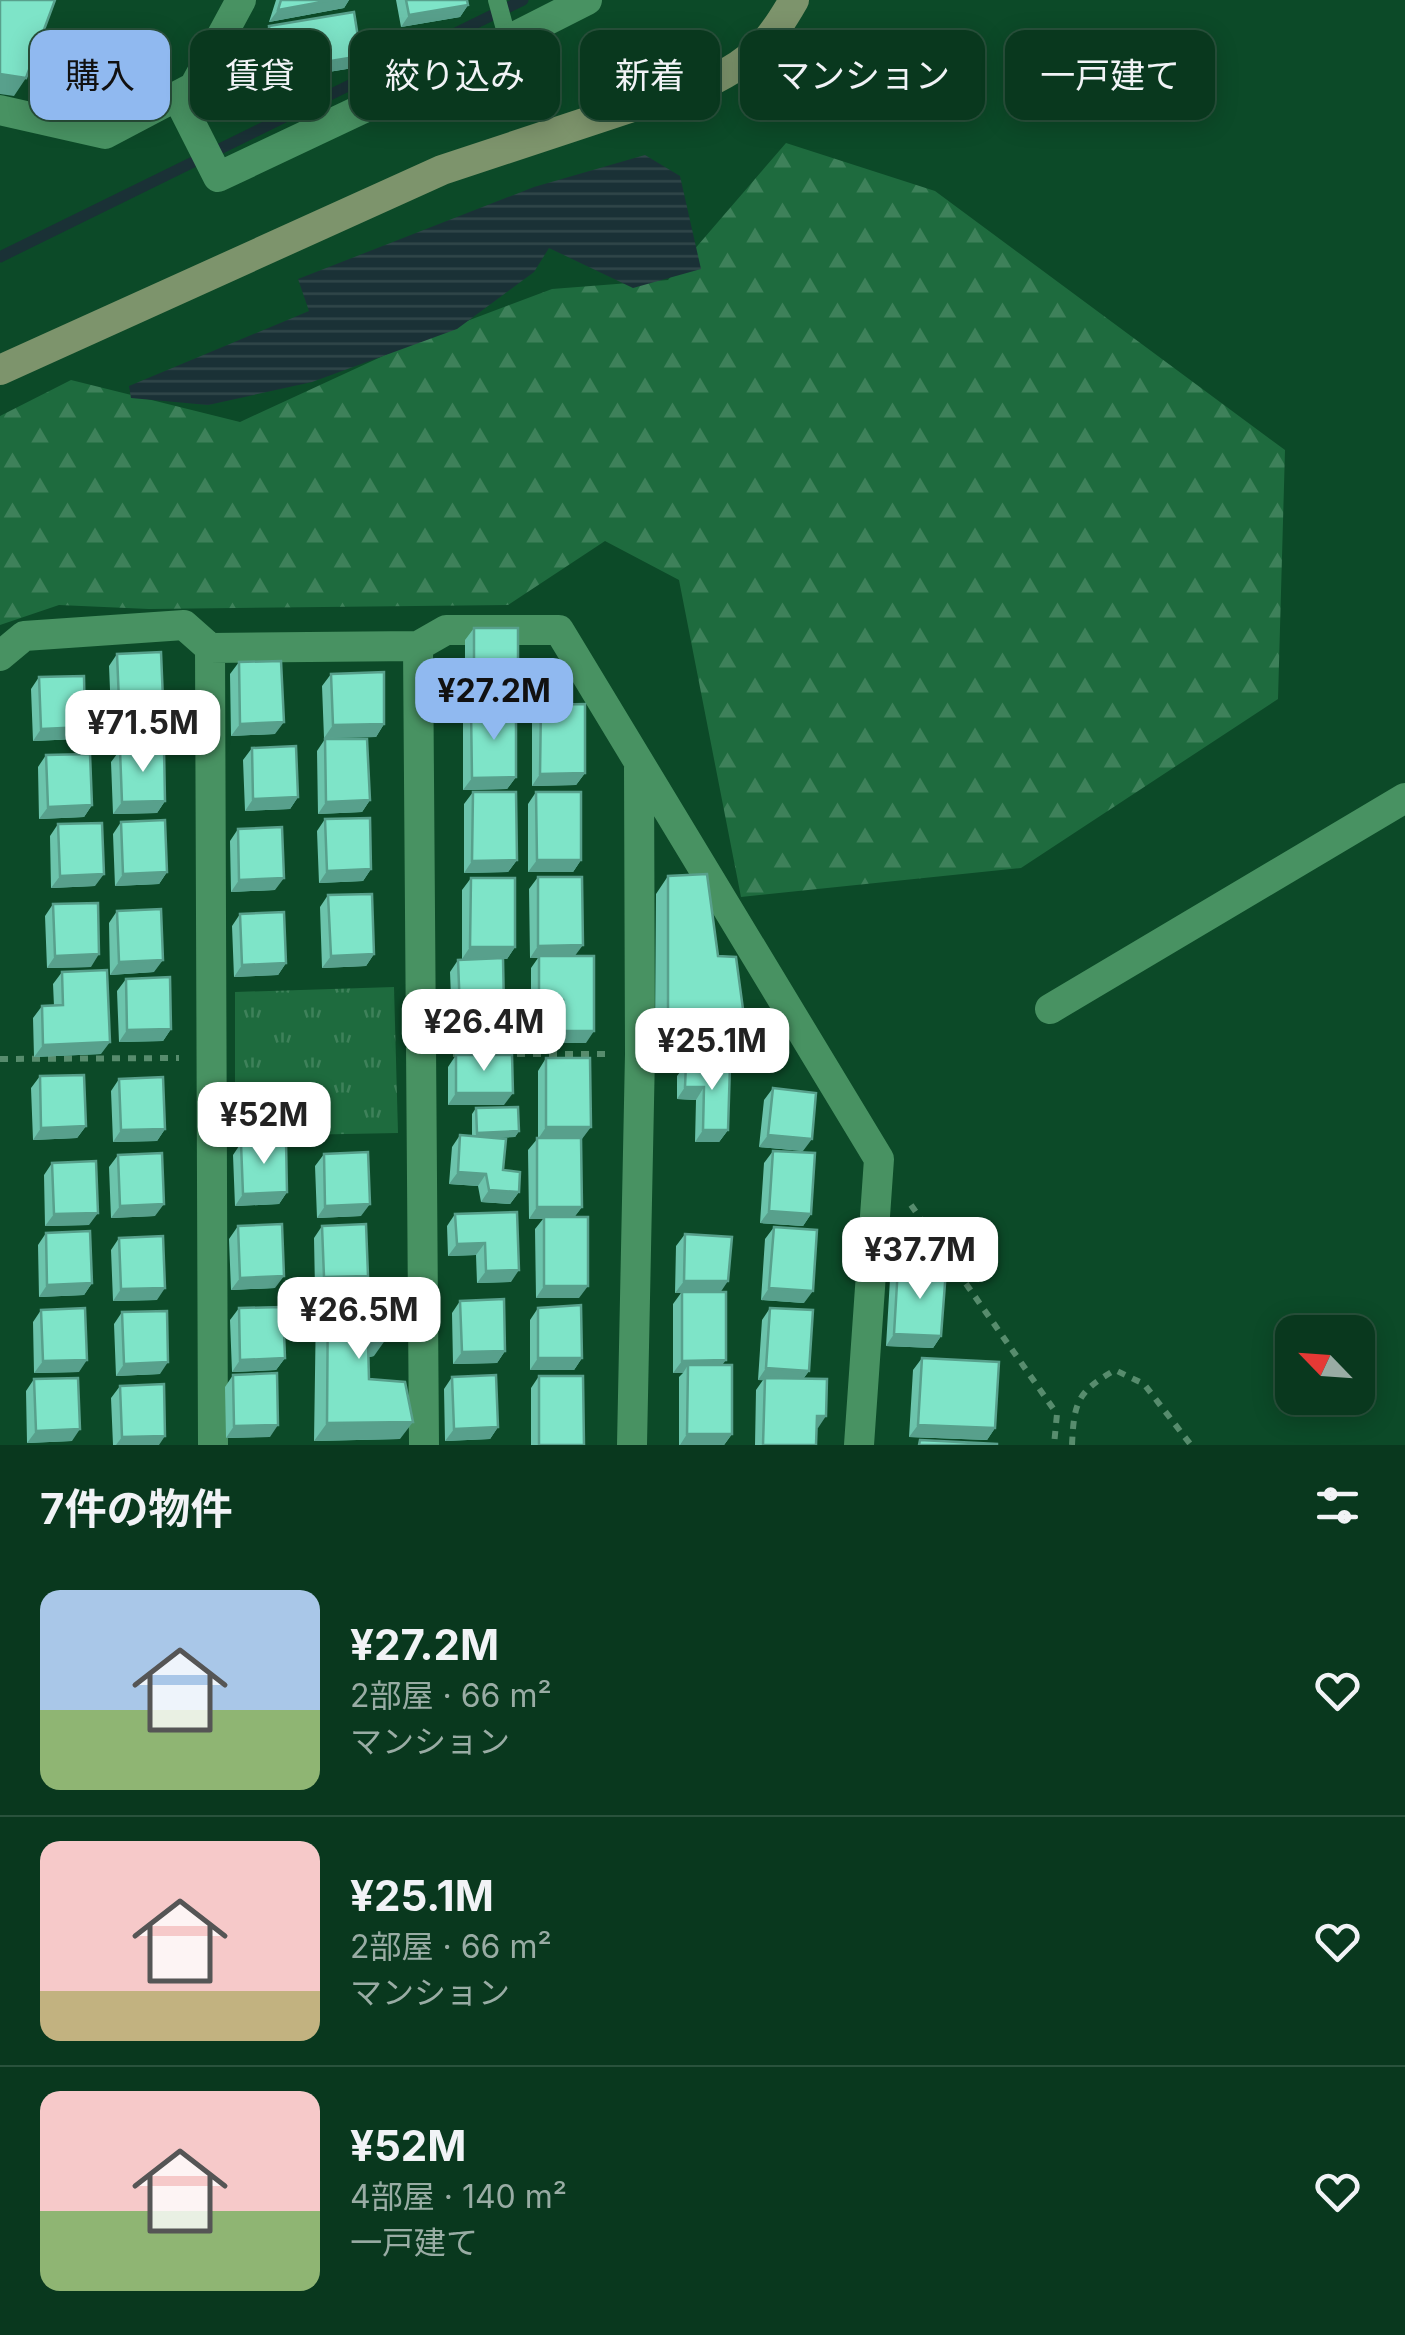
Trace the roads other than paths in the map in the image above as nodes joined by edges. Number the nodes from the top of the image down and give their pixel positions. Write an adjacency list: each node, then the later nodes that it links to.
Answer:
1 (241, 0): 7 (street)
2 (496, 0): 5 (lane)
3 (794, 0): 10 (street)
4 (577, 2): 6 (street)
5 (505, 30)
6 (526, 30)
7 (177, 96): 8 (street); 9 (street)
8 (0, 110)
9 (350, 115)
10 (0, 370)
11 (418, 646): 12 (street); 14 (street); 18 (street)
12 (210, 648): 13 (street); 17 (street)
13 (0, 656)
14 (639, 765): 19 (street); 20 (street)
15 (1405, 798): 16 (street)
16 (1050, 1009)
17 (212, 1445)
18 (424, 1445)
19 (632, 1445)
20 (858, 1445)

